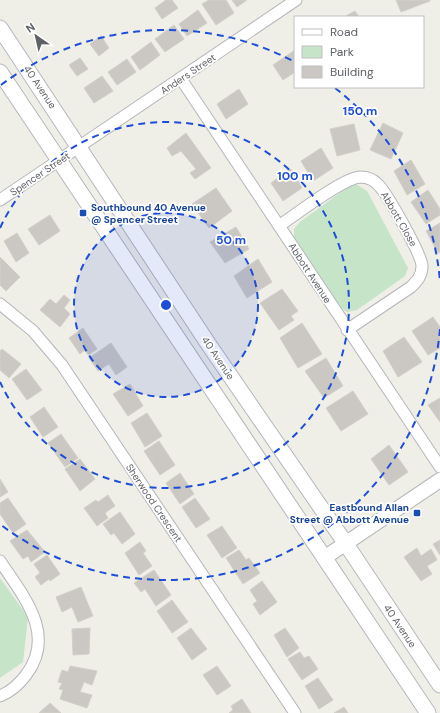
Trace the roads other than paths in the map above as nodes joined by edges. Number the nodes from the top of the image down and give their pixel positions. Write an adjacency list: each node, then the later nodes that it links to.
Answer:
1 (296, 0): 4 (street, Anders Street)
2 (0, 28): 5 (main road, 40 Avenue)
3 (0, 72): 6 (main road)
4 (181, 78): 5 (street, Anders Street); 8 (street, Abbott Avenue)
5 (80, 147): 6 (street, Spencer Street); 13 (main road, 40 Avenue)
6 (59, 161): 7 (street, Spencer Street); 14 (main road)
7 (0, 200)
8 (279, 226): 10 (street, Abbott Avenue); 10 (street, Abbott Close)
9 (0, 304): 18 (street, Sherwood Crescent)
10 (347, 330): 11 (street, Abbott Avenue)
11 (440, 467)
12 (440, 480): 13 (street)
13 (346, 544): 14 (street); 16 (main road, 40 Avenue)
14 (324, 558): 19 (main road)
15 (0, 562): 17 (street)
16 (440, 686)
17 (0, 696)
18 (295, 713)
19 (428, 713)

